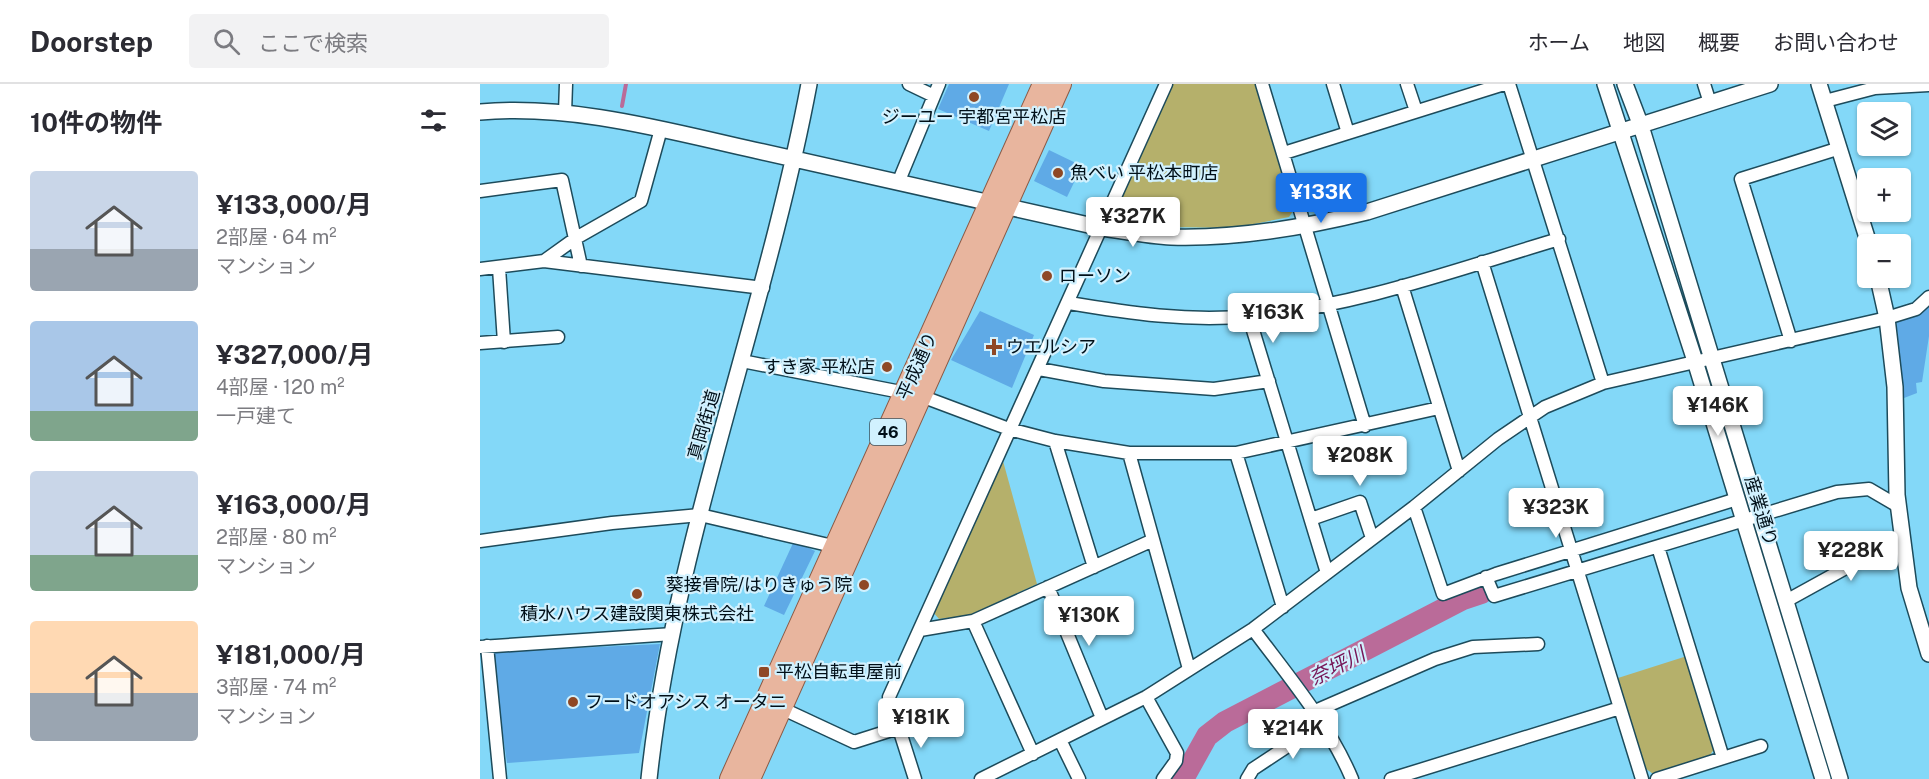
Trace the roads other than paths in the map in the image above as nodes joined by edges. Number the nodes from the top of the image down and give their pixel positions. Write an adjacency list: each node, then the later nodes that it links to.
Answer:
1 (567, 84): 24 (street)
2 (809, 84): 31 (street, 真岡街道)
3 (909, 84): 19 (street)
4 (939, 84): 19 (street)
5 (1043, 84): 35 (main road, 平成通り / 46)
6 (1061, 84): 35 (main road, 平成通り / 46)
7 (1166, 84): 37 (street)
8 (1262, 84): 30 (street)
9 (1333, 84): 28 (street)
10 (1407, 84): 22 (street)
11 (1504, 84): 22 (street)
12 (1509, 84): 32 (street)
13 (1605, 84): 27 (street, 産業通り)
14 (1625, 84): 25 (street, 産業通り)
15 (1704, 84): 21 (street)
16 (1770, 84): 21 (street)
17 (1819, 84): 20 (street)
18 (1929, 84): 20 (street)
19 (934, 96): 33 (street)
20 (1825, 100): 29 (street)
21 (1710, 103): 25 (street)
22 (1416, 111): 28 (street)
23 (480, 112): 24 (street)
24 (565, 113): 26 (street)
25 (1641, 126): 27 (street); 58 (street, 産業通り)
26 (661, 129): 31 (street); 39 (street)
27 (1622, 131): 32 (street); 60 (street, 産業通り)
28 (1348, 133): 30 (street)
29 (1840, 148): 38 (street); 55 (street)
30 (1284, 153): 36 (street)
31 (795, 159): 33 (street); 47 (street, 真岡街道)
32 (1534, 160): 36 (street); 40 (street)
33 (898, 183): 35 (street)
34 (480, 191): 39 (street)
35 (999, 205): 37 (street); 64 (main road, 平成通り / 46)
36 (1306, 227): 37 (street); 51 (street)
37 (1102, 228): 50 (street)
38 (1866, 234)
39 (576, 238): 41 (street); 43 (street)
40 (1559, 239): 42 (street); 63 (street)
41 (544, 261): 43 (street); 44 (street)
42 (1482, 262): 46 (street); 66 (street)
43 (581, 266): 47 (street)
44 (499, 268): 45 (street); 56 (street)
45 (480, 269)
46 (1402, 286): 51 (street); 65 (street)
47 (763, 288): 59 (street, 真岡街道)
48 (1880, 288): 53 (street)
49 (1929, 297): 53 (street)
50 (1068, 303): 52 (street); 61 (street)
51 (1330, 304): 52 (street); 67 (street)
52 (1249, 316): 62 (street)
53 (1887, 318): 55 (street); 75 (street)
54 (558, 337): 56 (street)
55 (1791, 341): 58 (street)
56 (504, 342): 57 (street)
57 (480, 343)
58 (1711, 358): 60 (street); 78 (street, 産業通り)
59 (742, 361): 64 (street); 77 (street, 真岡街道)
60 (1695, 361): 63 (street); 74 (street, 産業通り)
61 (1039, 369): 62 (street); 68 (street)
62 (1269, 381): 70 (street)
63 (1603, 383): 66 (street)
64 (914, 394): 68 (street); 85 (main road, 平成通り / 46); 104 (main road, 平成通り / 46)
65 (1439, 408): 67 (street); 73 (street)
66 (1530, 416): 73 (street); 87 (street)
67 (1365, 426): 70 (street)
68 (1009, 429): 69 (street); 97 (street)
69 (1055, 441): 71 (street); 88 (street)
70 (1287, 444): 72 (street); 79 (street)
71 (1129, 453): 72 (street); 83 (street)
72 (1236, 453): 94 (street)
73 (1459, 471): 76 (street)
74 (1737, 499): 80 (street, 産業通り); 87 (street)
75 (1898, 501): 78 (street); 81 (street)
76 (1414, 507): 82 (street); 91 (street)
77 (700, 515): 84 (street); 85 (street); 98 (street, 真岡街道)
78 (1760, 517): 80 (street); 93 (street, 産業通り)
79 (1311, 519): 82 (street); 90 (street)
80 (1744, 521): 86 (street); 128 (street, 産業通り)
81 (1902, 537): 93 (street); 101 (street)
82 (1372, 538): 90 (street)
83 (1151, 541): 88 (street); 102 (street)
84 (480, 542)
85 (837, 547): 117 (main road, 平成通り / 46)
86 (1658, 547): 89 (street); 113 (street)
87 (1571, 550): 89 (street); 91 (street)
88 (1094, 567): 92 (street)
89 (1577, 570): 91 (street); 105 (street)
90 (1327, 573): 94 (street)
91 (1486, 577)
92 (1048, 587): 95 (street); 107 (street)
93 (1786, 601): 129 (street, 産業通り)
94 (1283, 607): 96 (street)
95 (973, 621): 97 (street); 112 (street)
96 (1253, 628): 102 (street); 106 (street)
97 (920, 630): 109 (street)
98 (673, 634): 100 (street); 116 (street, 真岡街道)
99 (1538, 644): 106 (street)
100 (484, 647): 115 (street)
101 (1929, 654)
102 (1189, 669): 103 (street)
103 (1146, 697): 107 (street); 122 (street)
104 (781, 708): 109 (street); 118 (main road, 平成通り / 46)
105 (1620, 708): 125 (street); 126 (street)
106 (1313, 712): 108 (street)
107 (1102, 718): 110 (street)
108 (1321, 724): 123 (street); 124 (street)
109 (898, 728): 119 (street)
110 (1060, 740): 112 (street); 121 (street)
111 (1761, 746): 113 (street)
112 (1033, 754): 114 (street)
113 (1723, 758): 127 (street)
114 (1005, 774): 120 (street)
115 (500, 779)
116 (649, 779)
117 (730, 779)
118 (750, 779)
119 (915, 779)
120 (981, 779)
121 (1079, 779)
122 (1163, 779)
123 (1247, 779)
124 (1352, 779)
125 (1391, 779)
126 (1642, 779)
127 (1657, 779)
128 (1823, 779)
129 (1840, 779)

